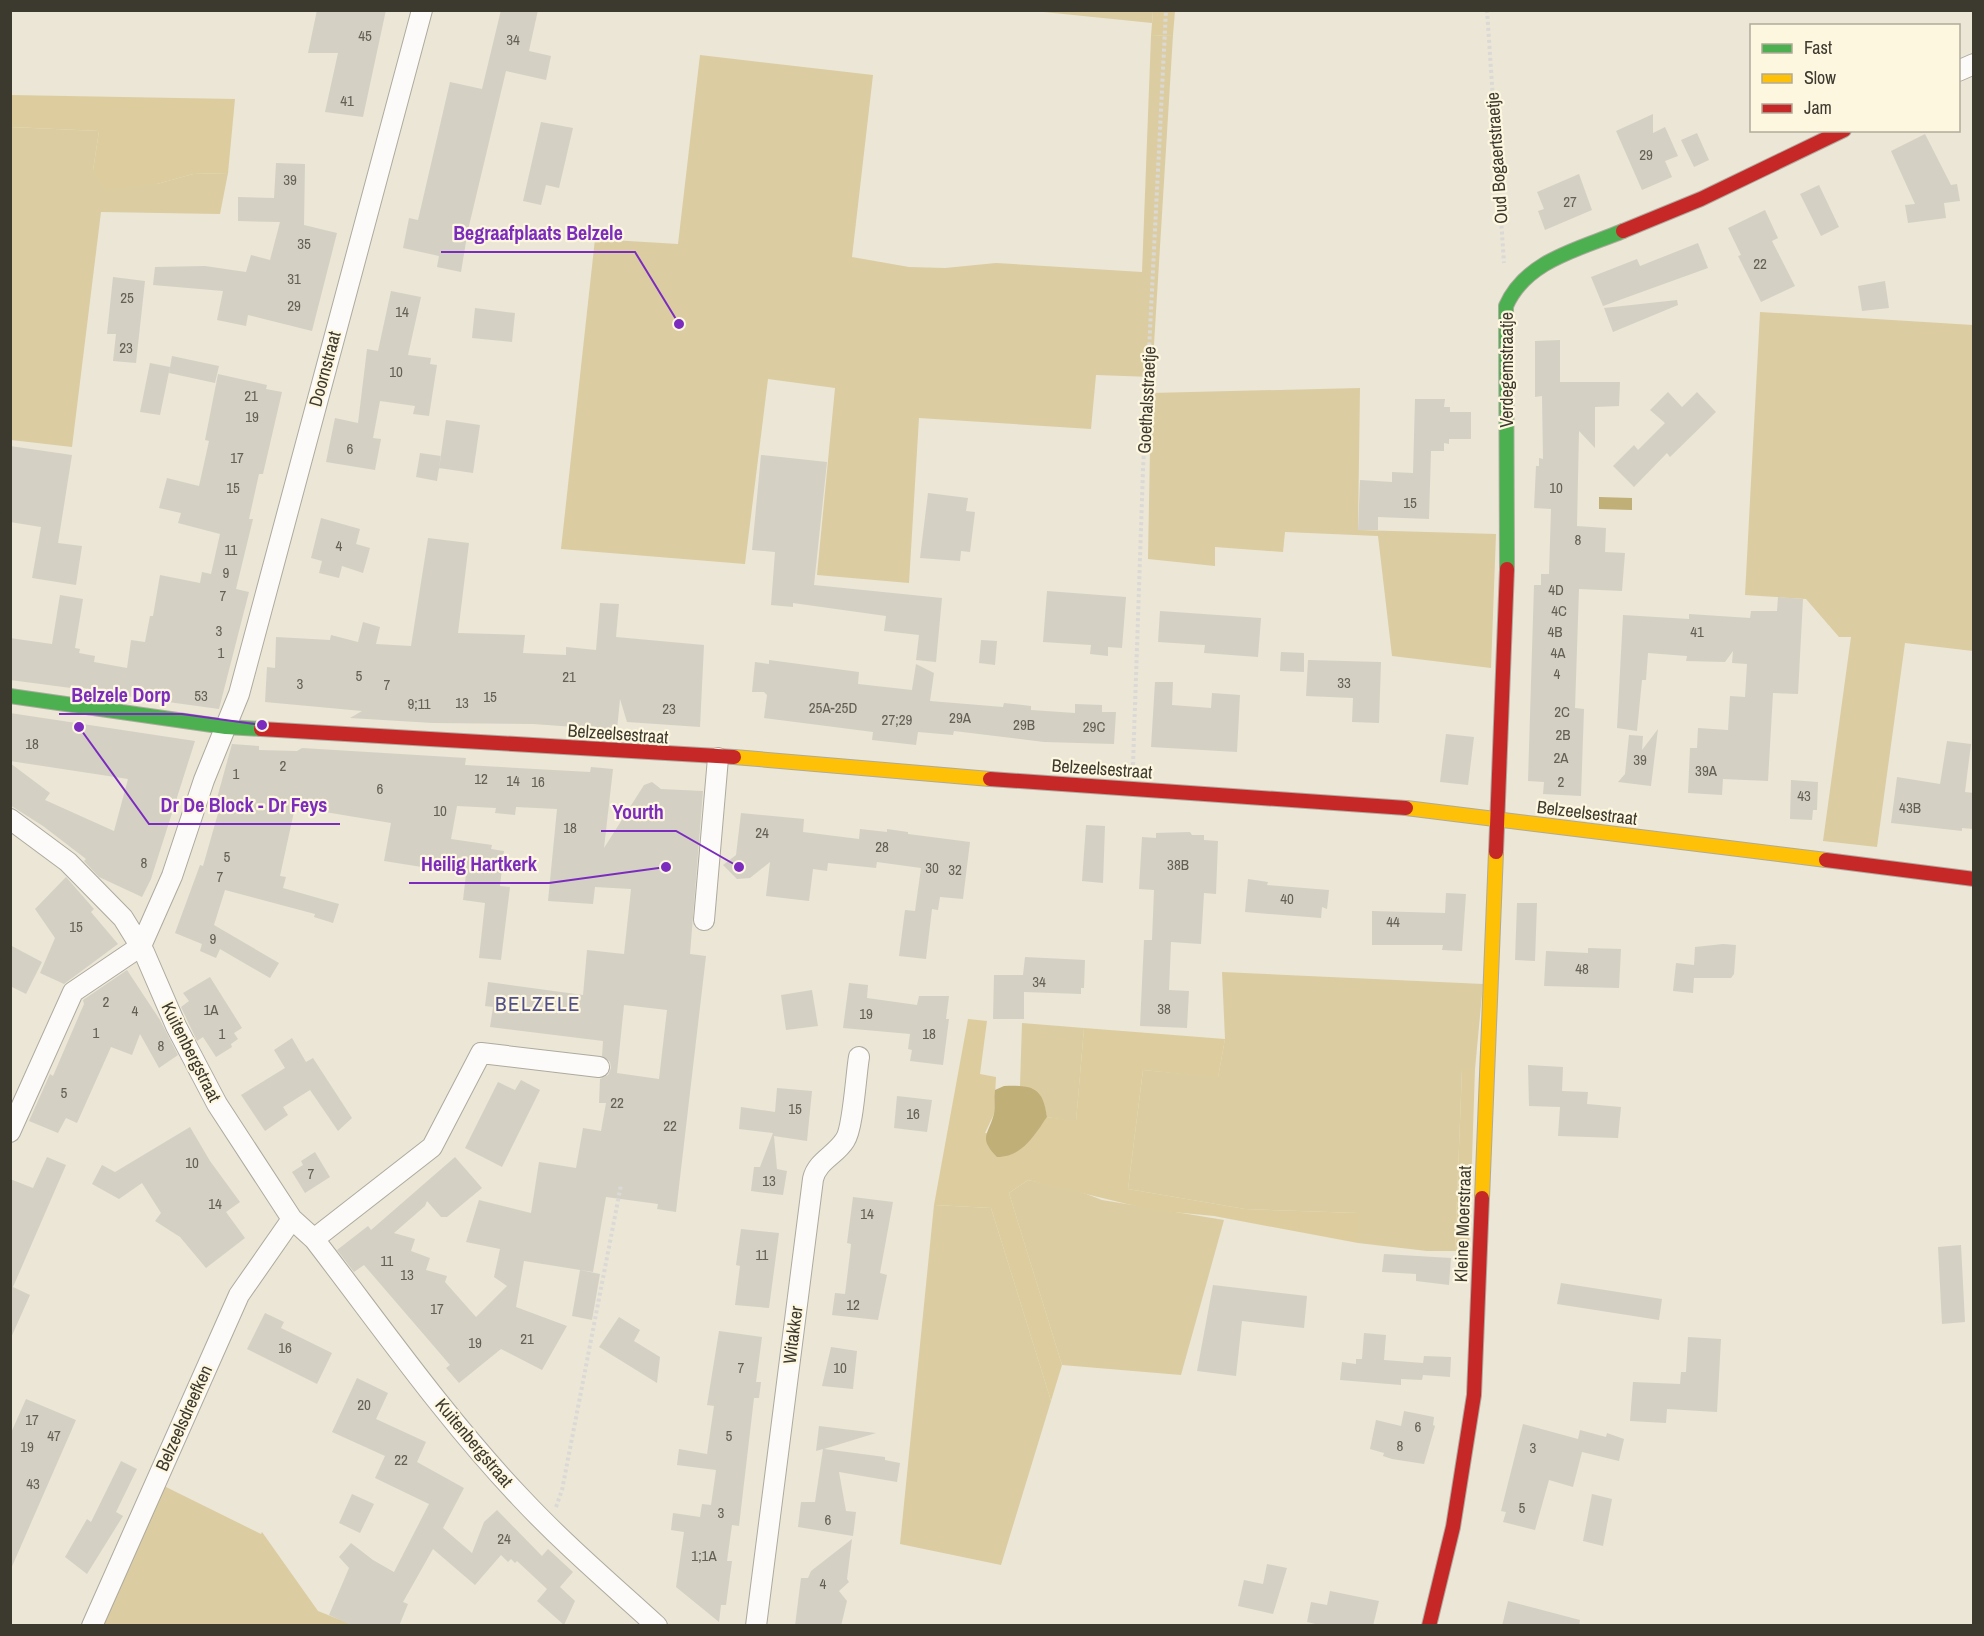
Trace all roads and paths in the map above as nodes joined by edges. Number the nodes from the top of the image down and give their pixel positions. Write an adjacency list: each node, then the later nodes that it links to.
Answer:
1 (422, 10): 9 (street, Doornstraat)
2 (1487, 10): 7 (path, Oud Bogaertstraetje)
3 (1166, 13): 11 (path, Goethalsstraetje)
4 (1974, 64): 5 (street)
5 (1960, 71)
6 (1840, 132): 13 (street, Verdegemstraatje)
7 (1504, 271)
8 (10, 696): 9 (street, Belzeelsestraat)
9 (226, 727): 10 (street, Belzeelsestraat); 16 (street, Doornstraat)
10 (718, 758): 11 (street, Belzeelsestraat); 15 (street)
11 (1132, 789): 13 (street, Belzeelsestraat)
12 (10, 819): 16 (street, Kuitenbergstraat)
13 (1497, 820): 14 (street, Belzeelsestraat); 27 (street, Kleine Moerstraat)
14 (1974, 879)
15 (704, 920)
16 (141, 946): 19 (street); 21 (street, Kuitenbergstraat)
17 (859, 1057): 26 (street, Witakker)
18 (599, 1067): 22 (street)
19 (10, 1132)
20 (621, 1185): 23 (path)
21 (292, 1219): 22 (street, Kuitenbergstraat); 24 (street, Belzeelsdreefken)
22 (314, 1239): 23 (street, Kuitenbergstraat)
23 (549, 1527): 25 (street, Kuitenbergstraat)
24 (92, 1626)
25 (657, 1626)
26 (756, 1626)
27 (1429, 1626)

